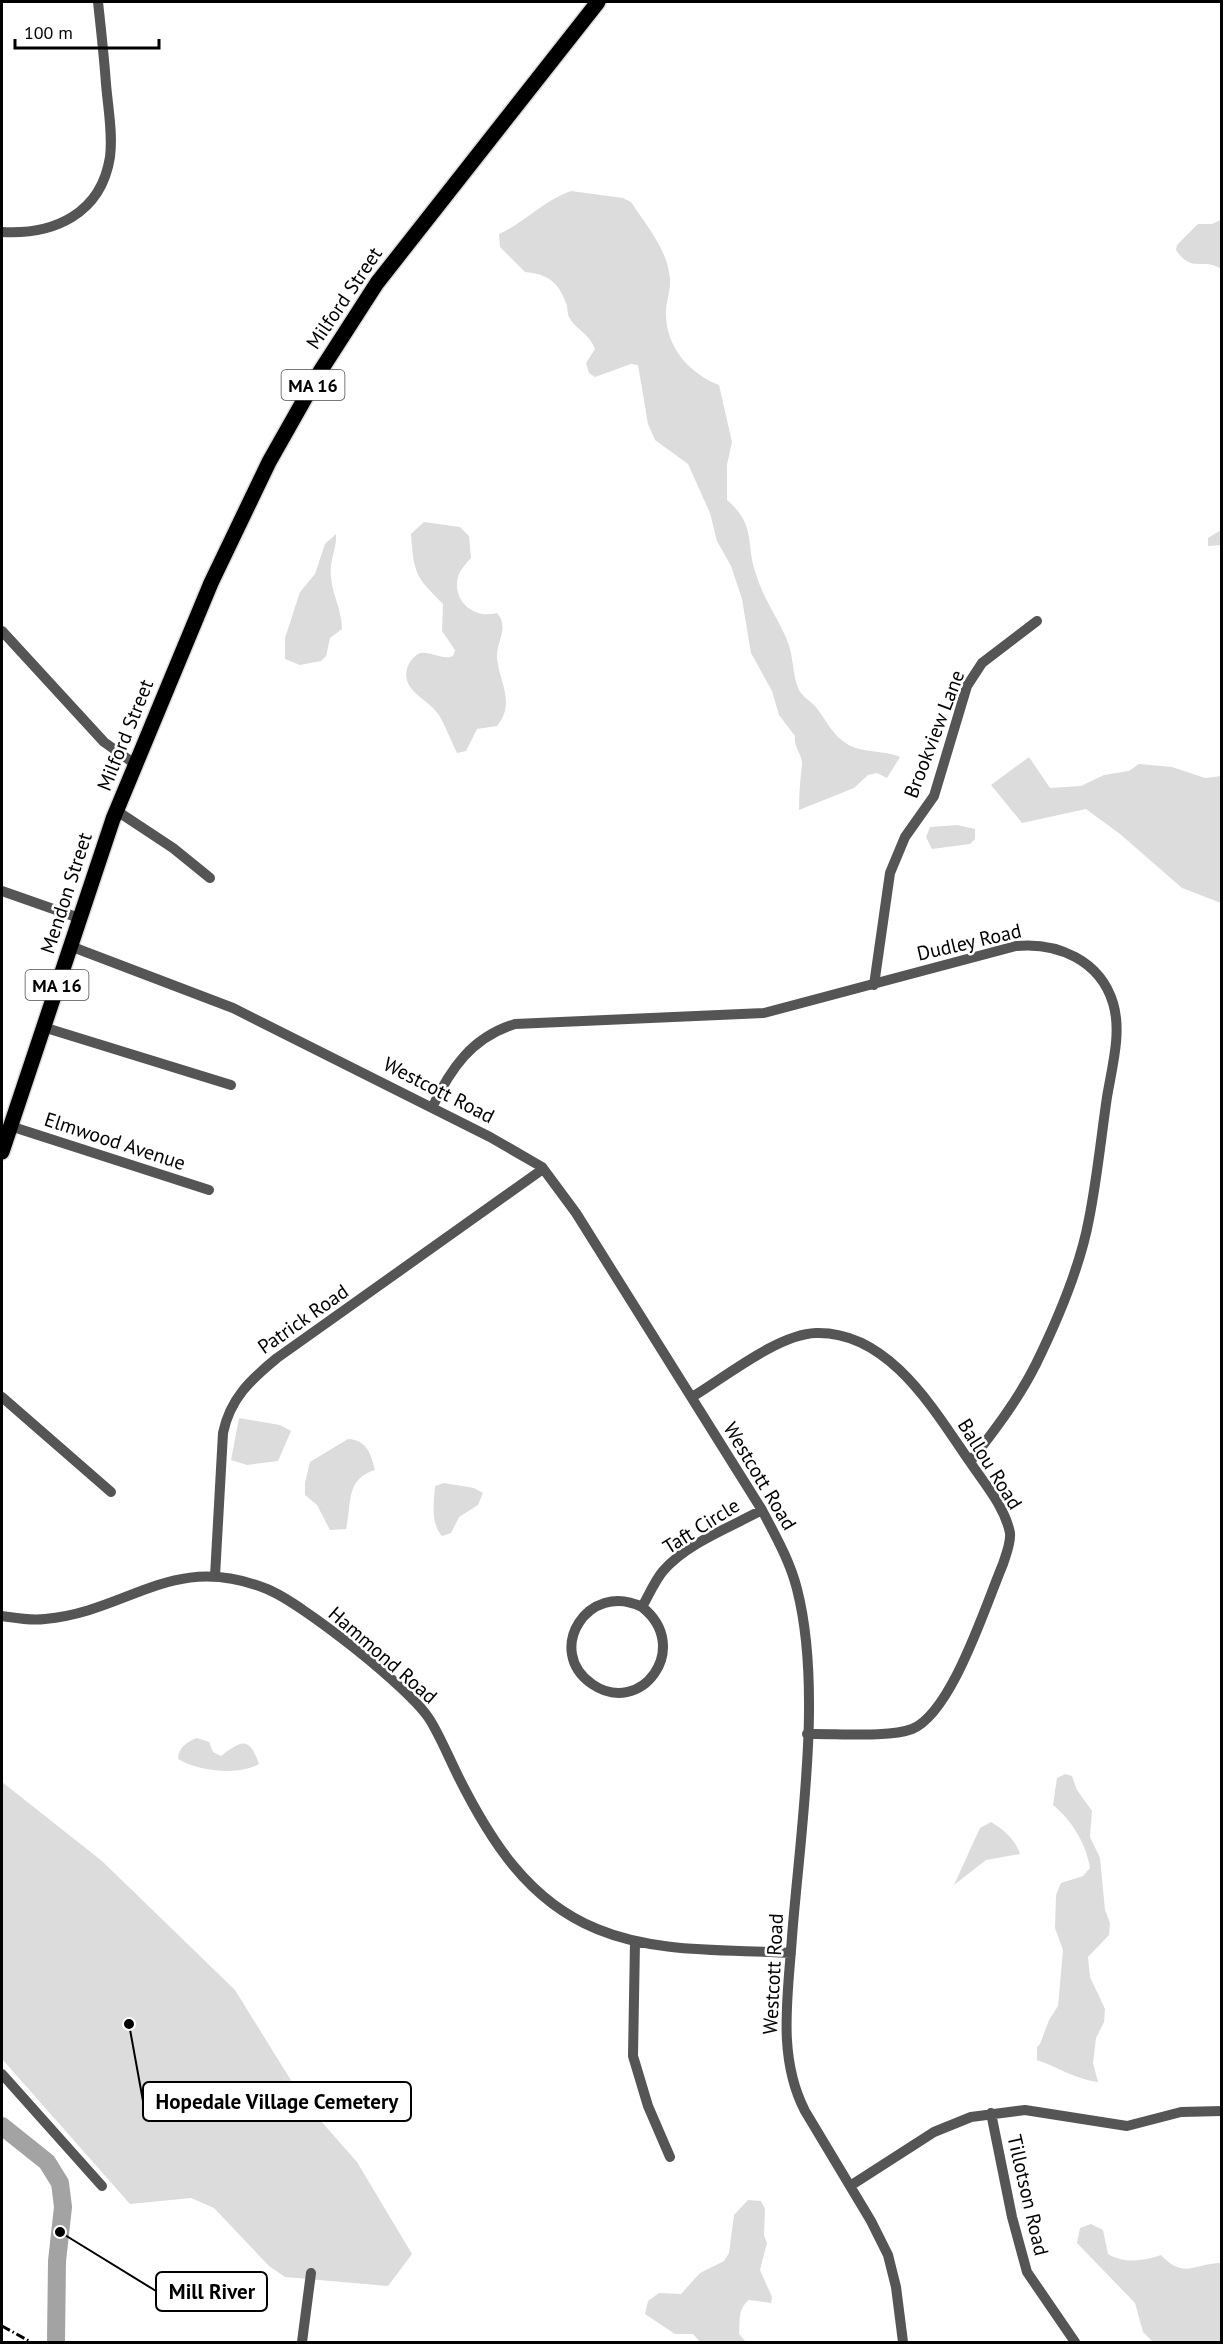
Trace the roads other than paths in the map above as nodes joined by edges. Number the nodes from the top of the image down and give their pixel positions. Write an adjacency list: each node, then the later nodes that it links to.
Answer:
1 (98, 2): 3 (street)
2 (598, 2): 6 (main road, Milford Street / MA 16)
3 (2, 232)
4 (1037, 621): 12 (street, Brookview Lane)
5 (2, 631): 6 (street)
6 (135, 764): 7 (main road, Milford Street / MA 16)
7 (115, 815): 8 (street); 10 (main road, Mendon Street / MA 16)
8 (210, 878)
9 (2, 891): 10 (street)
10 (79, 918): 11 (main road, Mendon Street / MA 16)
11 (70, 946): 13 (main road, Mendon Street / MA 16); 15 (street, Westcott Road)
12 (874, 985): 15 (street, Dudley Road); 22 (street, Dudley Road)
13 (43, 1027): 14 (street); 16 (main road, Mendon Street / MA 16)
14 (231, 1084)
15 (432, 1108): 18 (street, Westcott Road)
16 (10, 1126): 17 (main road, Mendon Street / MA 16); 19 (street, Elmwood Avenue)
17 (2, 1152)
18 (543, 1169): 21 (street, Westcott Road); 25 (street, Patrick Road)
19 (209, 1190)
20 (2, 1397): 23 (street)
21 (692, 1398): 22 (street, Ballou Road); 24 (street, Westcott Road)
22 (970, 1462): 28 (street, Ballou Road)
23 (111, 1492)
24 (762, 1510): 26 (street, Taft Circle); 28 (street, Westcott Road)
25 (215, 1576): 27 (street, Hammond Road); 29 (street, Hammond Road)
26 (642, 1607): 26 (street)
27 (2, 1616)
28 (807, 1734): 30 (street, Westcott Road)
29 (635, 1942): 30 (street, Hammond Road); 34 (street)
30 (791, 1953): 36 (street, Westcott Road)
31 (2, 2074): 35 (street)
32 (1221, 2111): 33 (street)
33 (991, 2113): 36 (street); 40 (street, Tillotson Road)
34 (670, 2157)
35 (102, 2186)
36 (850, 2186): 39 (street, Westcott Road)
37 (311, 2273): 38 (street)
38 (302, 2343)
39 (903, 2343)
40 (1075, 2343)

